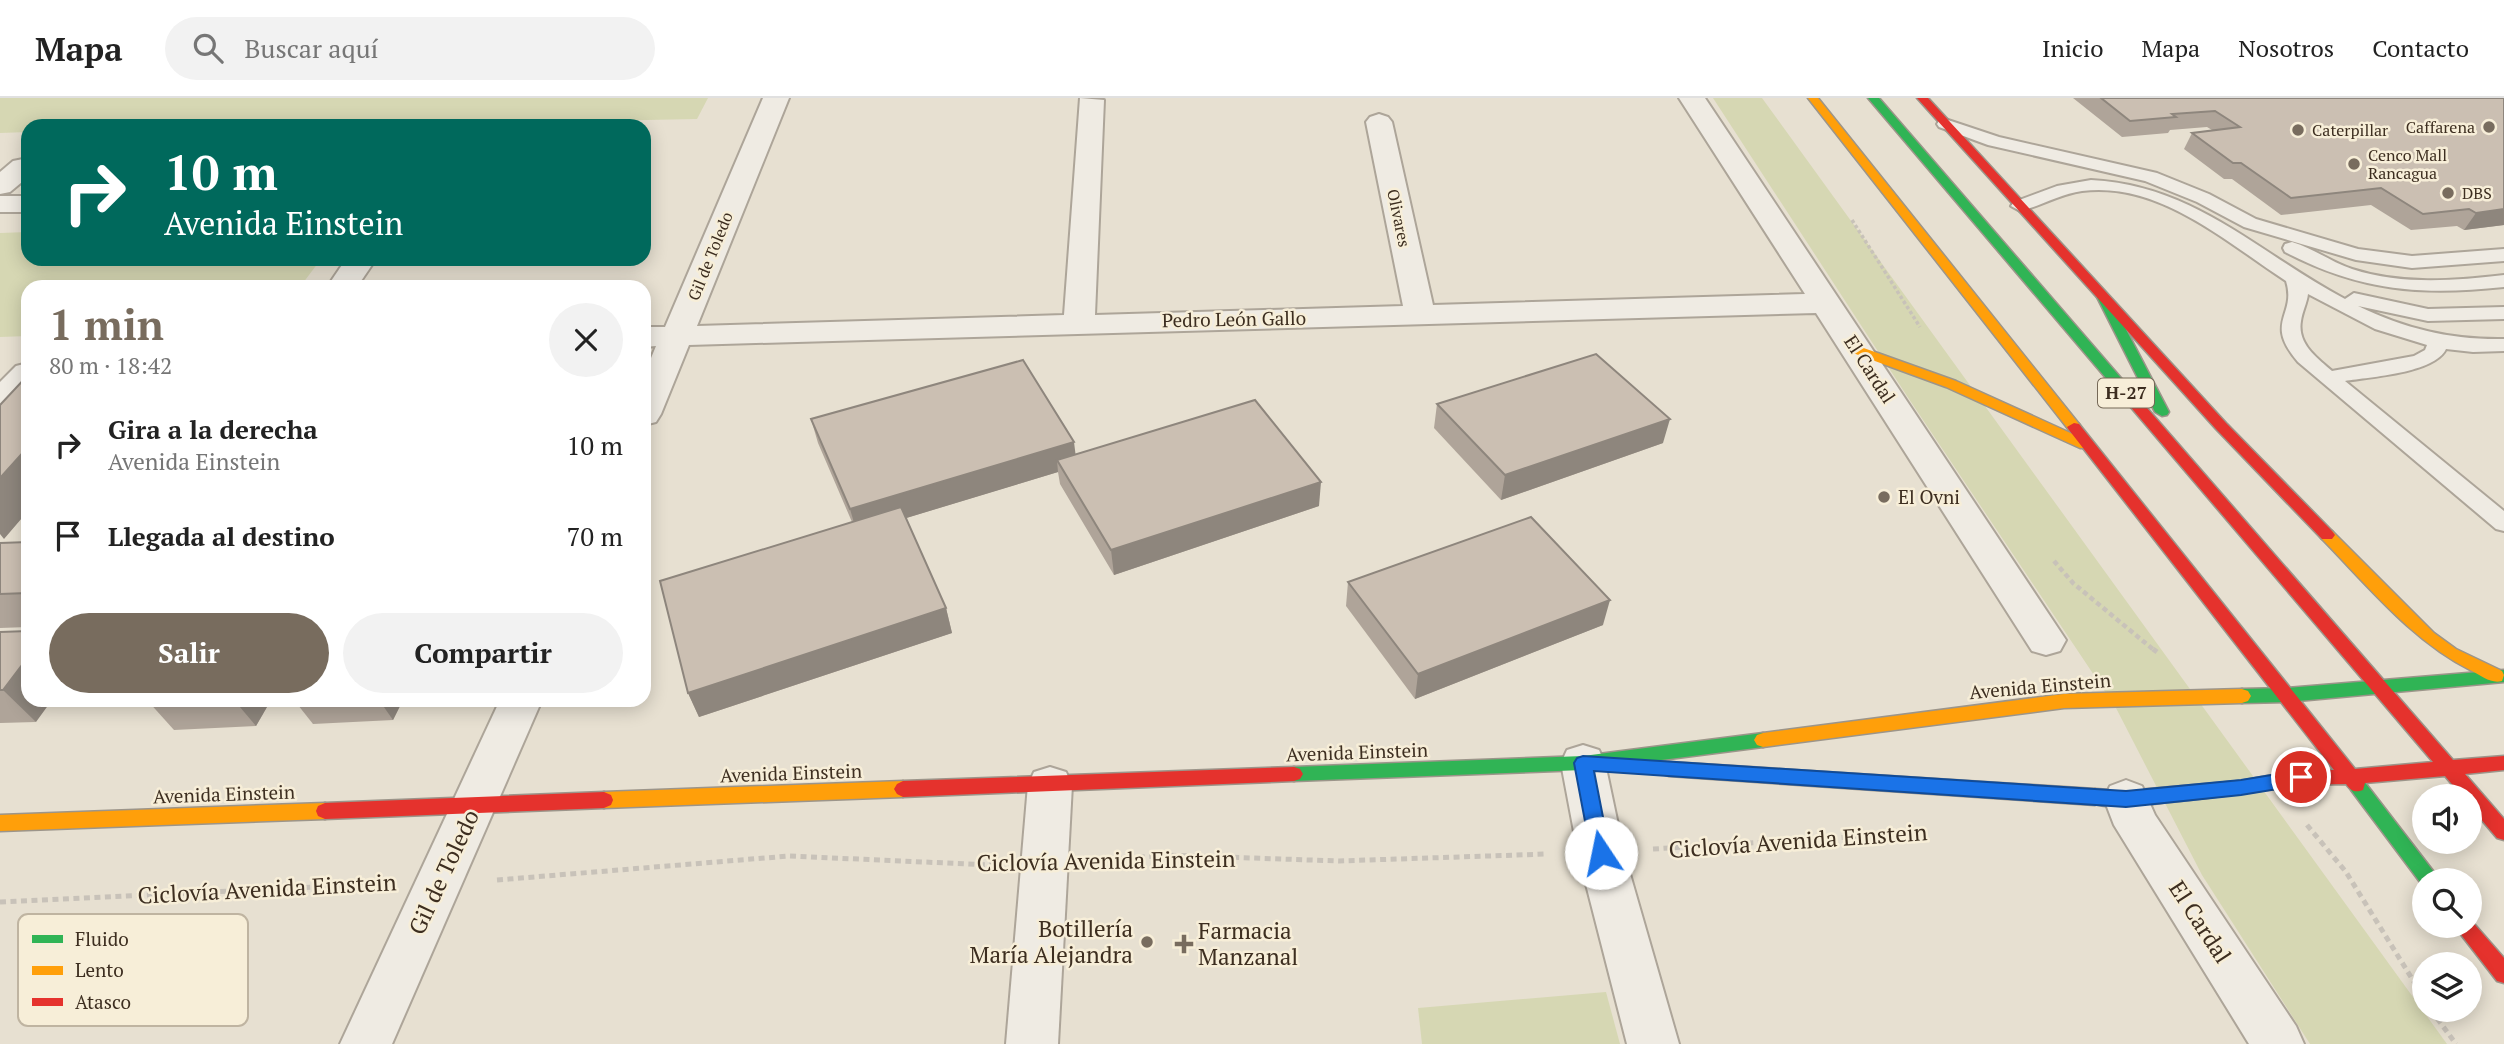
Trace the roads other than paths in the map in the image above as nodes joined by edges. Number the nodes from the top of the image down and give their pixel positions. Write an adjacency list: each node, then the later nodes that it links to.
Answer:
1 (776, 98): 23 (street, Gil de Toledo)
2 (1692, 98): 19 (street, El Cardal)
3 (1813, 98): 34 (main road)
4 (1873, 98): 35 (main road, H-27)
5 (1922, 98): 8 (main road)
6 (1091, 100): 22 (street)
7 (1378, 122): 21 (street, Olivares)
8 (1945, 124): 13 (main road); 14 (lane)
9 (21, 169): 10 (street)
10 (0, 186)
11 (0, 204): 12 (street)
12 (21, 204)
13 (2020, 206): 16 (lane); 18 (main road)
14 (2250, 223): 15 (lane); 17 (lane)
15 (2504, 255)
16 (2294, 276): 20 (lane); 25 (lane); 30 (lane)
17 (2504, 281)
18 (2103, 298): 35 (main road); 38 (main road)
19 (1825, 303): 21 (street, Pedro León Gallo); 27 (street, El Cardal)
20 (2504, 313)
21 (1420, 315): 22 (street, Pedro León Gallo)
22 (1079, 323): 23 (street, Pedro León Gallo)
23 (677, 336): 24 (street, Pedro León Gallo); 32 (street, Gil de Toledo)
24 (651, 337)
25 (2438, 343): 26 (lane); 30 (lane)
26 (2504, 345)
27 (1858, 350): 34 (main road); 37 (street, El Cardal)
28 (21, 361): 29 (street)
29 (0, 362)
30 (2328, 378): 36 (lane)
31 (21, 380): 33 (street)
32 (651, 397)
33 (0, 401)
34 (2091, 448): 40 (main road)
35 (2192, 470): 39 (main road, H-27)
36 (2504, 523)
37 (2046, 640)
38 (2500, 676): 39 (main road, Avenida Einstein)
39 (2380, 688): 40 (main road, Avenida Einstein); 44 (main road, H-27)
40 (2287, 695): 42 (main road, Avenida Einstein); 45 (main road)
41 (518, 707): 48 (street, Gil de Toledo)
42 (1583, 763): 46 (main road, Avenida Einstein); 47 (main road, Avenida Einstein); 56 (street)
43 (2504, 763): 44 (main road, Avenida Einstein)
44 (2449, 769): 45 (main road, Avenida Einstein); 50 (main road, H-27)
45 (2350, 777): 47 (main road, Avenida Einstein); 51 (main road)
46 (1050, 785): 48 (main road, Avenida Einstein); 55 (street)
47 (2126, 799): 57 (street, El Cardal)
48 (476, 806): 49 (main road, Avenida Einstein); 54 (street, Gil de Toledo)
49 (0, 823)
50 (2504, 832)
51 (2421, 868)
52 (2476, 938): 53 (main road)
53 (2504, 974)
54 (366, 1044)
55 (1032, 1044)
56 (1653, 1044)
57 (2278, 1044)

